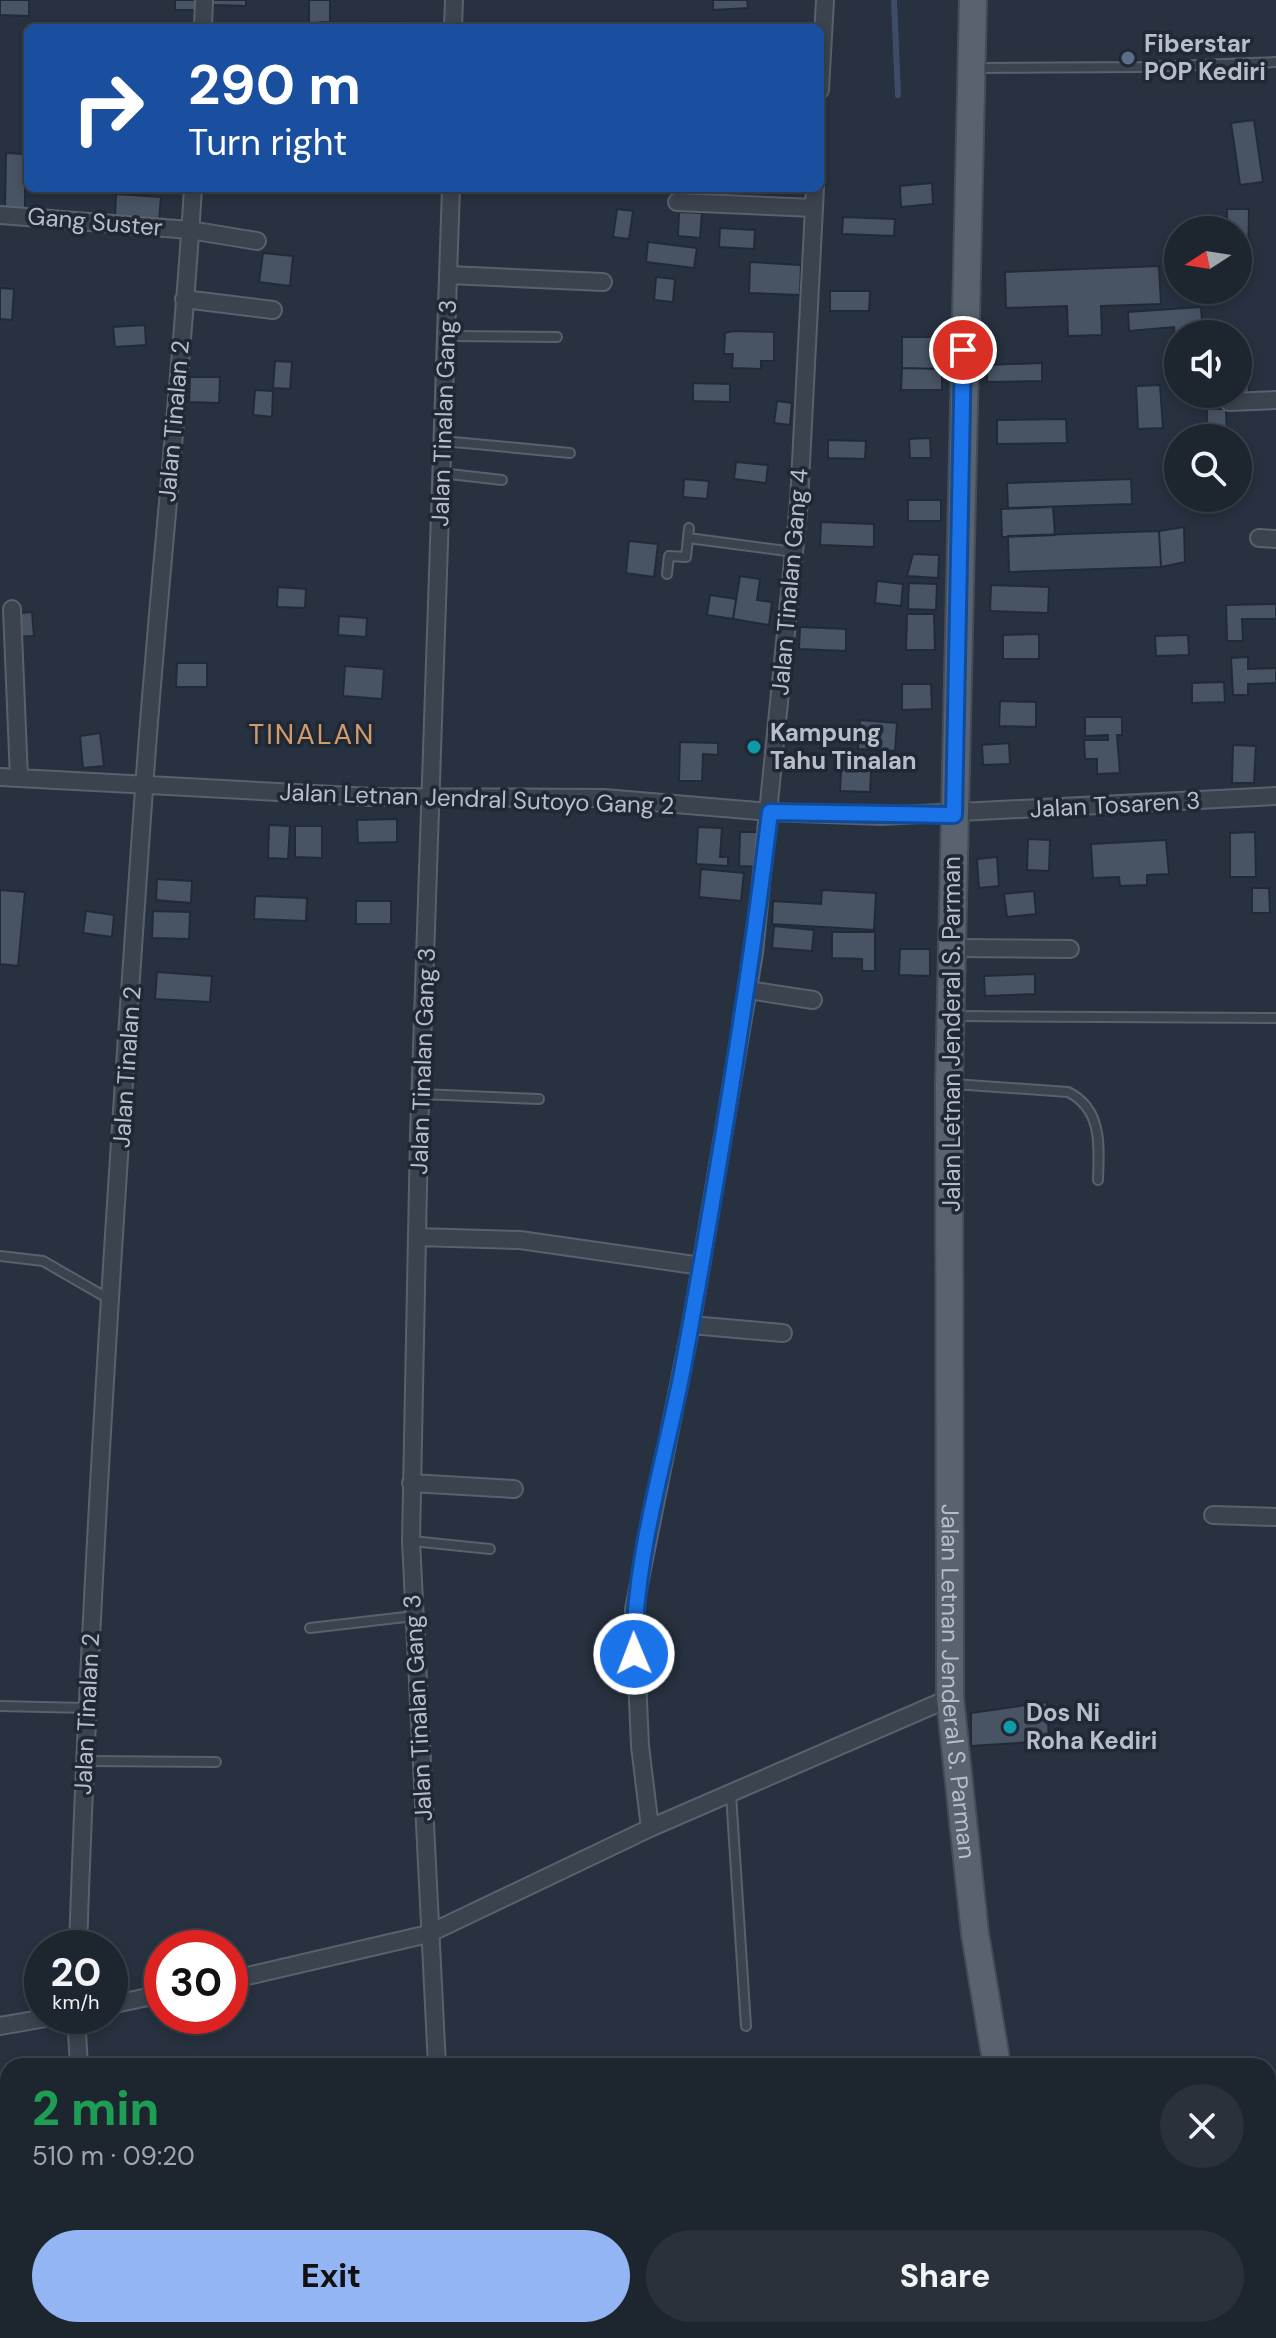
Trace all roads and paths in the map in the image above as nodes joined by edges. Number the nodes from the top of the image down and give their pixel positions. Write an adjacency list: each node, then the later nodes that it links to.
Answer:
1 (204, 0): 5 (street)
2 (454, 0): 6 (street)
3 (825, 0): 7 (street)
4 (973, 0): 9 (main road, Jalan Letnan Jenderal S. Parman)
5 (203, 24)
6 (453, 24)
7 (824, 24)
8 (1276, 62): 9 (lane)
9 (969, 68): 39 (main road, Jalan Letnan Jenderal S. Parman)
10 (193, 192): 16 (street, Jalan Tinalan 2)
11 (451, 192): 18 (street, Jalan Tinalan Gang 3)
12 (815, 192): 14 (street, Jalan Tinalan Gang 4)
13 (677, 202): 14 (street)
14 (814, 208): 30 (street, Jalan Tinalan Gang 4)
15 (0, 215): 16 (street, Gang Suster)
16 (190, 230): 17 (street, Gang Suster); 20 (street, Jalan Tinalan 2)
17 (257, 241)
18 (449, 275): 19 (street); 22 (street, Jalan Tinalan Gang 3)
19 (603, 282)
20 (184, 299): 21 (street); 35 (street, Jalan Tinalan 2)
21 (273, 310)
22 (446, 336): 23 (lane); 26 (street, Jalan Tinalan Gang 3)
23 (557, 337)
24 (1276, 400): 25 (street)
25 (1252, 401)
26 (443, 441): 27 (lane); 28 (street, Jalan Tinalan Gang 3)
27 (570, 453)
28 (441, 473): 29 (lane); 36 (street, Jalan Tinalan Gang 3)
29 (502, 480)
30 (794, 552): 31 (lane); 38 (street, Jalan Tinalan Gang 4)
31 (667, 574)
32 (12, 609): 34 (street)
33 (0, 777): 34 (street, Jalan Letnan Jendral Sutoyo Gang 2)
34 (19, 778): 35 (street, Jalan Letnan Jendral Sutoyo Gang 2)
35 (145, 787): 36 (street, Jalan Letnan Jendral Sutoyo Gang 2); 53 (street, Jalan Tinalan 2)
36 (433, 796): 38 (street, Jalan Letnan Jendral Sutoyo Gang 2); 47 (street, Jalan Tinalan Gang 3)
37 (1276, 796): 39 (street, Jalan Tosaren 3)
38 (770, 812): 39 (street, Jalan Letnan Jendral Sutoyo Gang 2); 42 (street, Jalan Tinalan Gang 4)
39 (954, 815): 40 (main road, Jalan Letnan Jenderal S. Parman)
40 (952, 948): 41 (street); 44 (main road, Jalan Letnan Jenderal S. Parman)
41 (1070, 949)
42 (748, 990): 43 (street); 52 (street, Jalan Tinalan Gang 4)
43 (813, 1000)
44 (951, 1016): 45 (lane); 46 (main road, Jalan Letnan Jenderal S. Parman)
45 (1276, 1018)
46 (949, 1084): 49 (lane); 64 (main road, Jalan Letnan Jenderal S. Parman)
47 (421, 1094): 48 (lane); 50 (street, Jalan Tinalan Gang 3)
48 (539, 1099)
49 (1098, 1180)
50 (418, 1237): 52 (street); 56 (street, Jalan Tinalan Gang 3)
51 (0, 1256): 53 (lane)
52 (701, 1266): 54 (street, Jalan Tinalan Gang 4)
53 (112, 1300): 66 (street, Jalan Tinalan 2)
54 (691, 1325): 55 (street); 70 (street, Jalan Tinalan Gang 4)
55 (783, 1333)
56 (411, 1483): 57 (street); 60 (street, Jalan Tinalan Gang 3)
57 (514, 1489)
58 (1213, 1515): 59 (street)
59 (1276, 1517)
60 (411, 1541): 61 (lane); 62 (street, Jalan Tinalan Gang 3)
61 (490, 1549)
62 (414, 1616): 63 (lane); 72 (street, Jalan Tinalan Gang 3)
63 (310, 1628)
64 (950, 1698): 69 (street); 80 (main road, Jalan Letnan Jenderal S. Parman)
65 (0, 1706): 66 (lane)
66 (86, 1708): 67 (street, Jalan Tinalan 2)
67 (84, 1761): 68 (lane); 71 (street, Jalan Tinalan 2)
68 (216, 1762)
69 (731, 1793): 70 (street); 76 (lane)
70 (650, 1828): 72 (street)
71 (79, 1930)
72 (428, 1934): 73 (street); 79 (street, Jalan Tinalan Gang 3)
73 (248, 1976)
74 (24, 2022): 75 (street)
75 (0, 2026)
76 (746, 2026)
77 (77, 2034): 78 (street)
78 (79, 2058)
79 (436, 2058)
80 (996, 2058)

